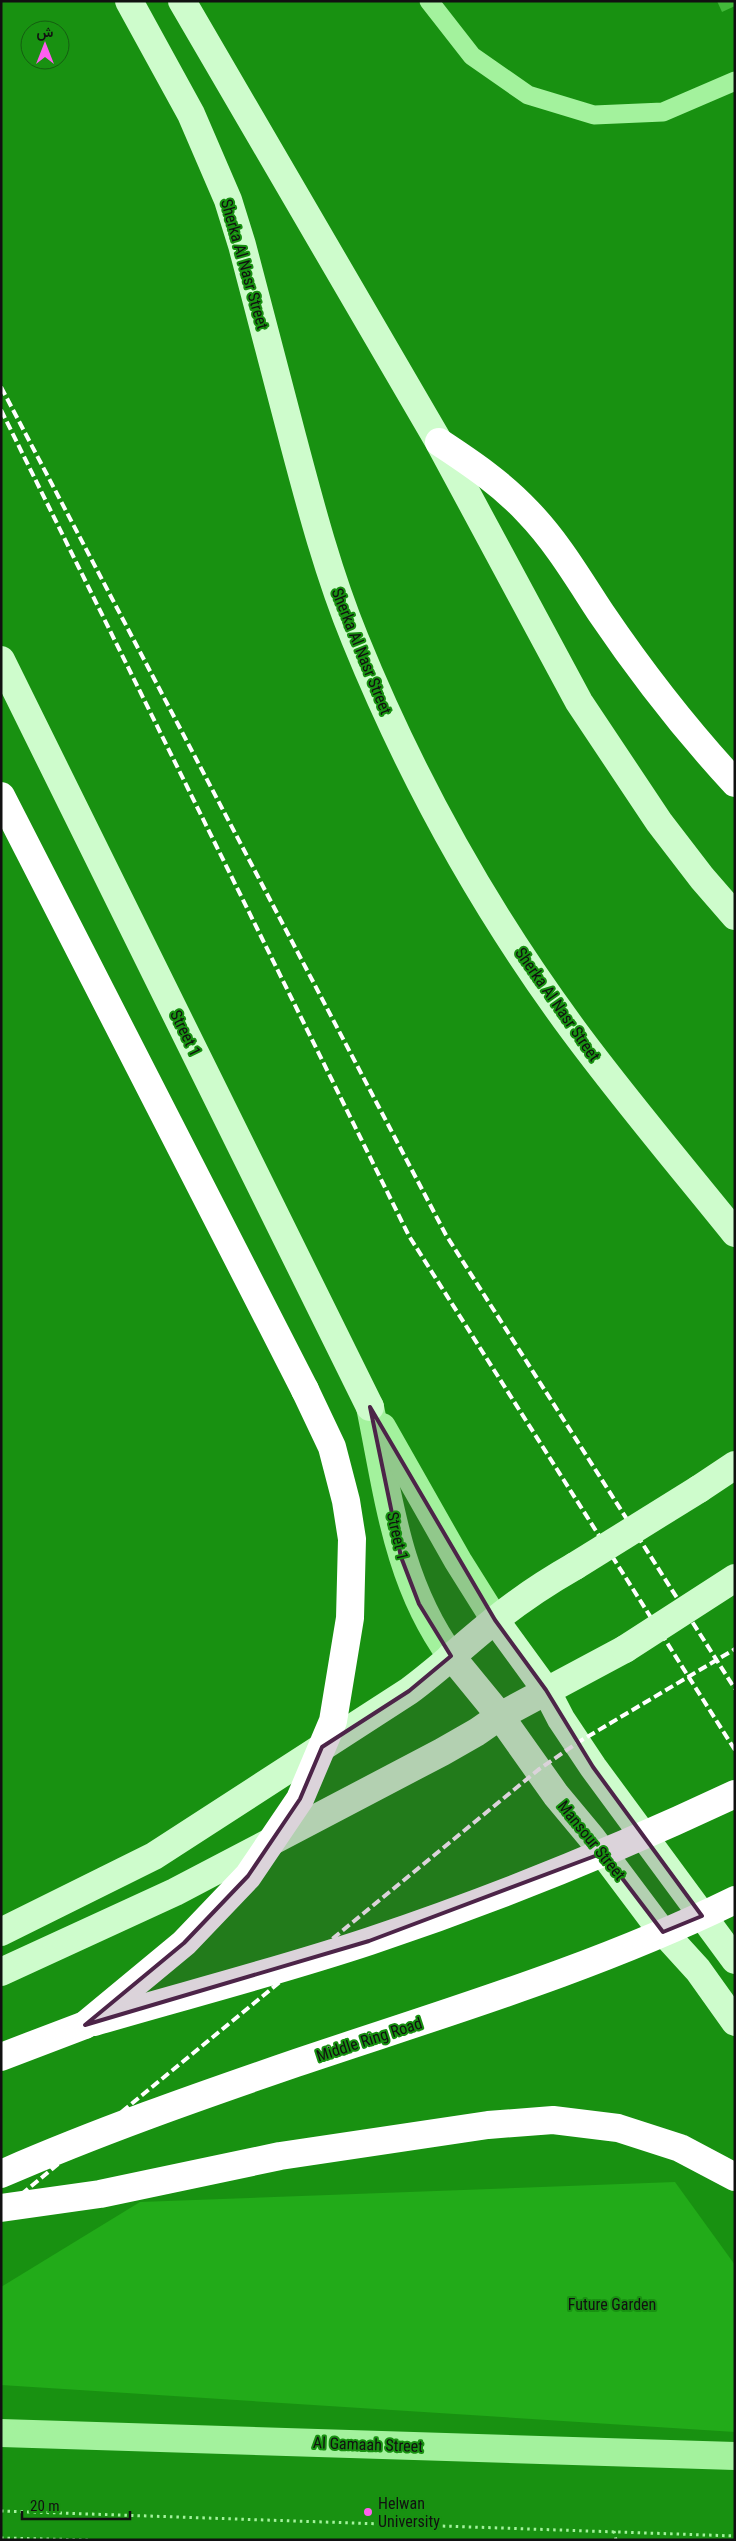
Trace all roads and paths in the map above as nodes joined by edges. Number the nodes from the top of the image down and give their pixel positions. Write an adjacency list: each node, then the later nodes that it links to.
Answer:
1 (129, 1): 10 (main road, Sherka Al Nasr Street)
2 (182, 1): 5 (main road)
3 (428, 1): 4 (lane)
4 (735, 81)
5 (439, 442): 7 (highway); 9 (main road)
6 (1, 660): 11 (main road, Street 1)
7 (735, 783)
8 (1, 796): 24 (highway, bridge)
9 (735, 916)
10 (735, 1233)
11 (370, 1407): 14 (street, Street 1); 15 (street, Street 1)
12 (735, 1465): 14 (main road, bridge)
13 (735, 1578): 16 (main road, bridge)
14 (495, 1620): 15 (main road); 16 (main road)
15 (451, 1656): 17 (main road, Mansour Street); 20 (main road)
16 (546, 1690): 17 (main road); 21 (main road)
17 (500, 1716): 22 (main road); 23 (main road, Mansour Street)
18 (735, 1794): 24 (highway, bridge)
19 (735, 1900): 26 (highway, Middle Ring Road, bridge)
20 (1, 1932)
21 (735, 1960)
22 (1, 1972)
23 (735, 2022)
24 (84, 2024): 25 (highway)
25 (1, 2057)
26 (1, 2174)
27 (735, 2177): 28 (highway, bridge)
28 (1, 2208)
29 (1, 2433): 30 (street, Al Gamaah Street)
30 (735, 2456)
31 (1, 2511): 32 (path)
32 (614, 2531): 33 (path); 37 (path)
33 (735, 2536)
34 (1, 2538): 35 (path)
35 (28, 2539): 36 (path)
36 (92, 2540)
37 (616, 2540)

